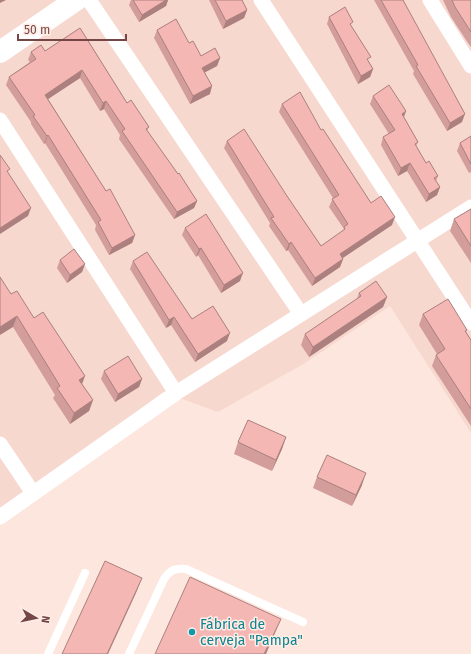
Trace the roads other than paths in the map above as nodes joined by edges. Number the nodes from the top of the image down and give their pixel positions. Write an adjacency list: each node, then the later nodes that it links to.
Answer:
1 (76, 0): 5 (street)
2 (89, 0): 10 (street)
3 (261, 0): 9 (street)
4 (430, 0): 6 (street)
5 (0, 52)
6 (471, 66)
7 (0, 120): 12 (street)
8 (471, 207): 9 (street)
9 (417, 241): 10 (street); 11 (street)
10 (301, 314): 12 (street)
11 (471, 323)
12 (176, 393): 14 (street)
13 (0, 444): 14 (street)
14 (33, 493): 15 (street)
15 (0, 517)
16 (85, 573): 18 (lane)
17 (303, 622): 19 (lane)
18 (48, 654)
19 (129, 654)

